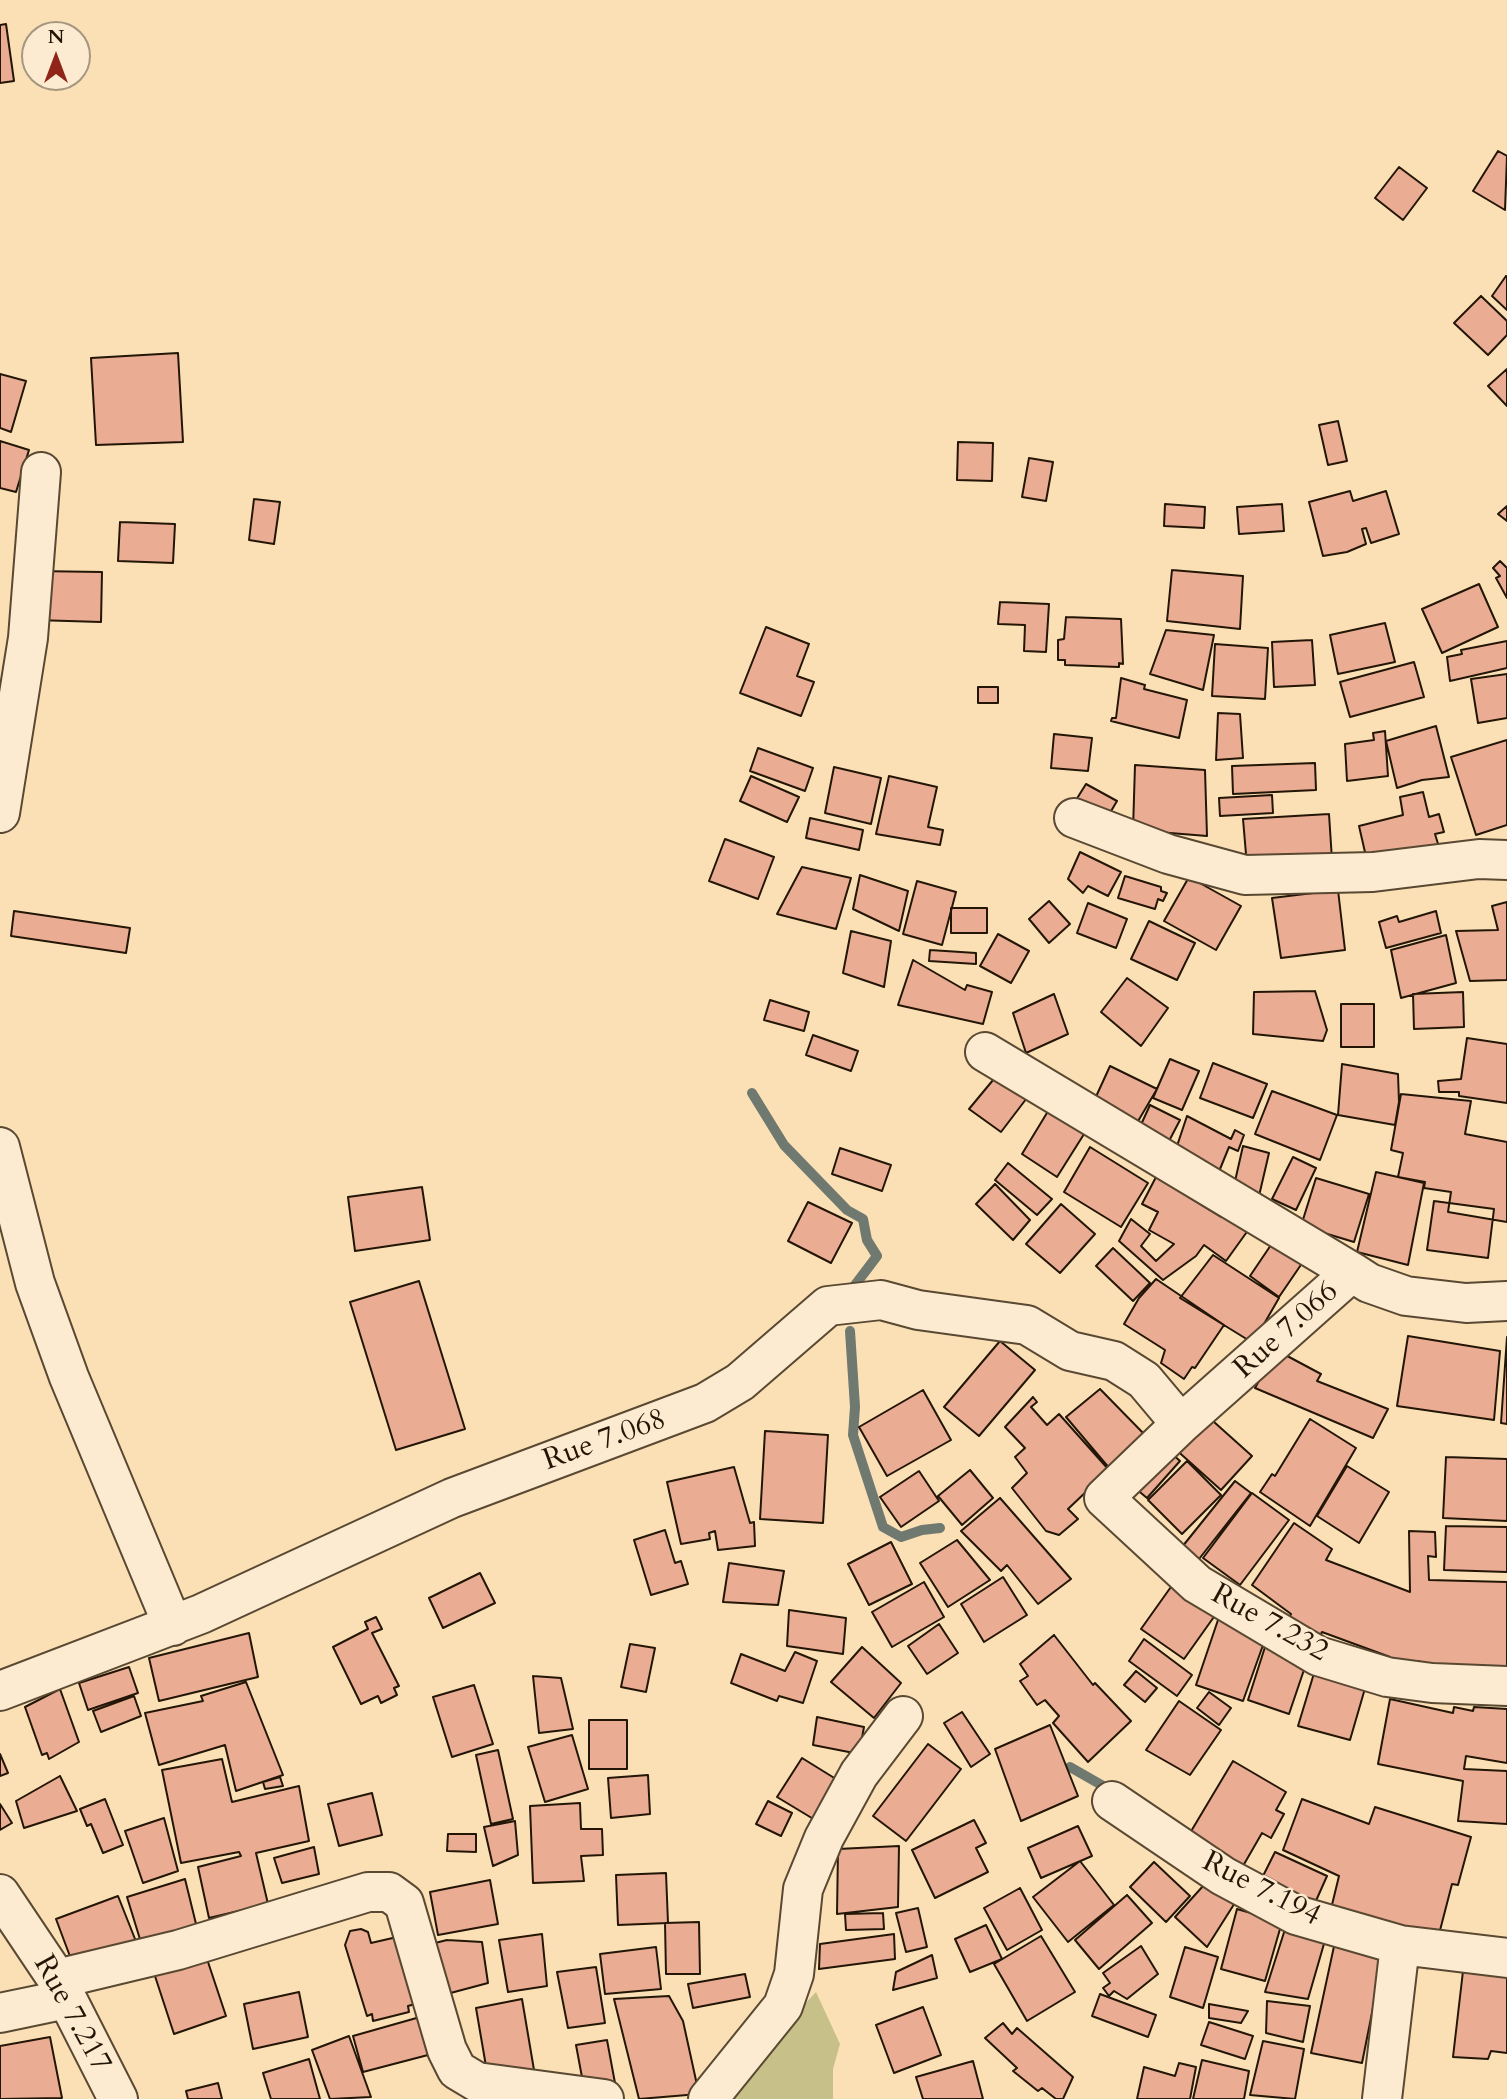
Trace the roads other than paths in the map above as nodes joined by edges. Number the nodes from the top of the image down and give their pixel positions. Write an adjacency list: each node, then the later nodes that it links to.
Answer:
1 (41, 472): 2 (street)
2 (0, 813)
3 (1074, 818): 4 (street)
4 (1507, 860)
5 (985, 1052): 7 (street)
6 (0, 1147): 11 (street)
7 (1352, 1272): 8 (street, Rue 7.066); 9 (street, Rue 7.066)
8 (1507, 1301)
9 (1181, 1424): 10 (street, Rue 7.066); 11 (street, Rue 7.068)
10 (1104, 1498): 12 (street, Rue 7.232)
11 (173, 1626): 13 (street, Rue 7.068)
12 (1507, 1686)
13 (0, 1691)
14 (903, 1716): 23 (street)
15 (1112, 1801): 17 (street, Rue 7.194)
16 (0, 1894): 19 (street, Rue 7.217)
17 (1400, 1945): 18 (street, Rue 7.194); 24 (street)
18 (1507, 1958)
19 (62, 1989): 20 (street); 21 (street, Rue 7.217); 22 (street)
20 (0, 2013)
21 (118, 2099)
22 (604, 2099)
23 (708, 2099)
24 (1382, 2099)

